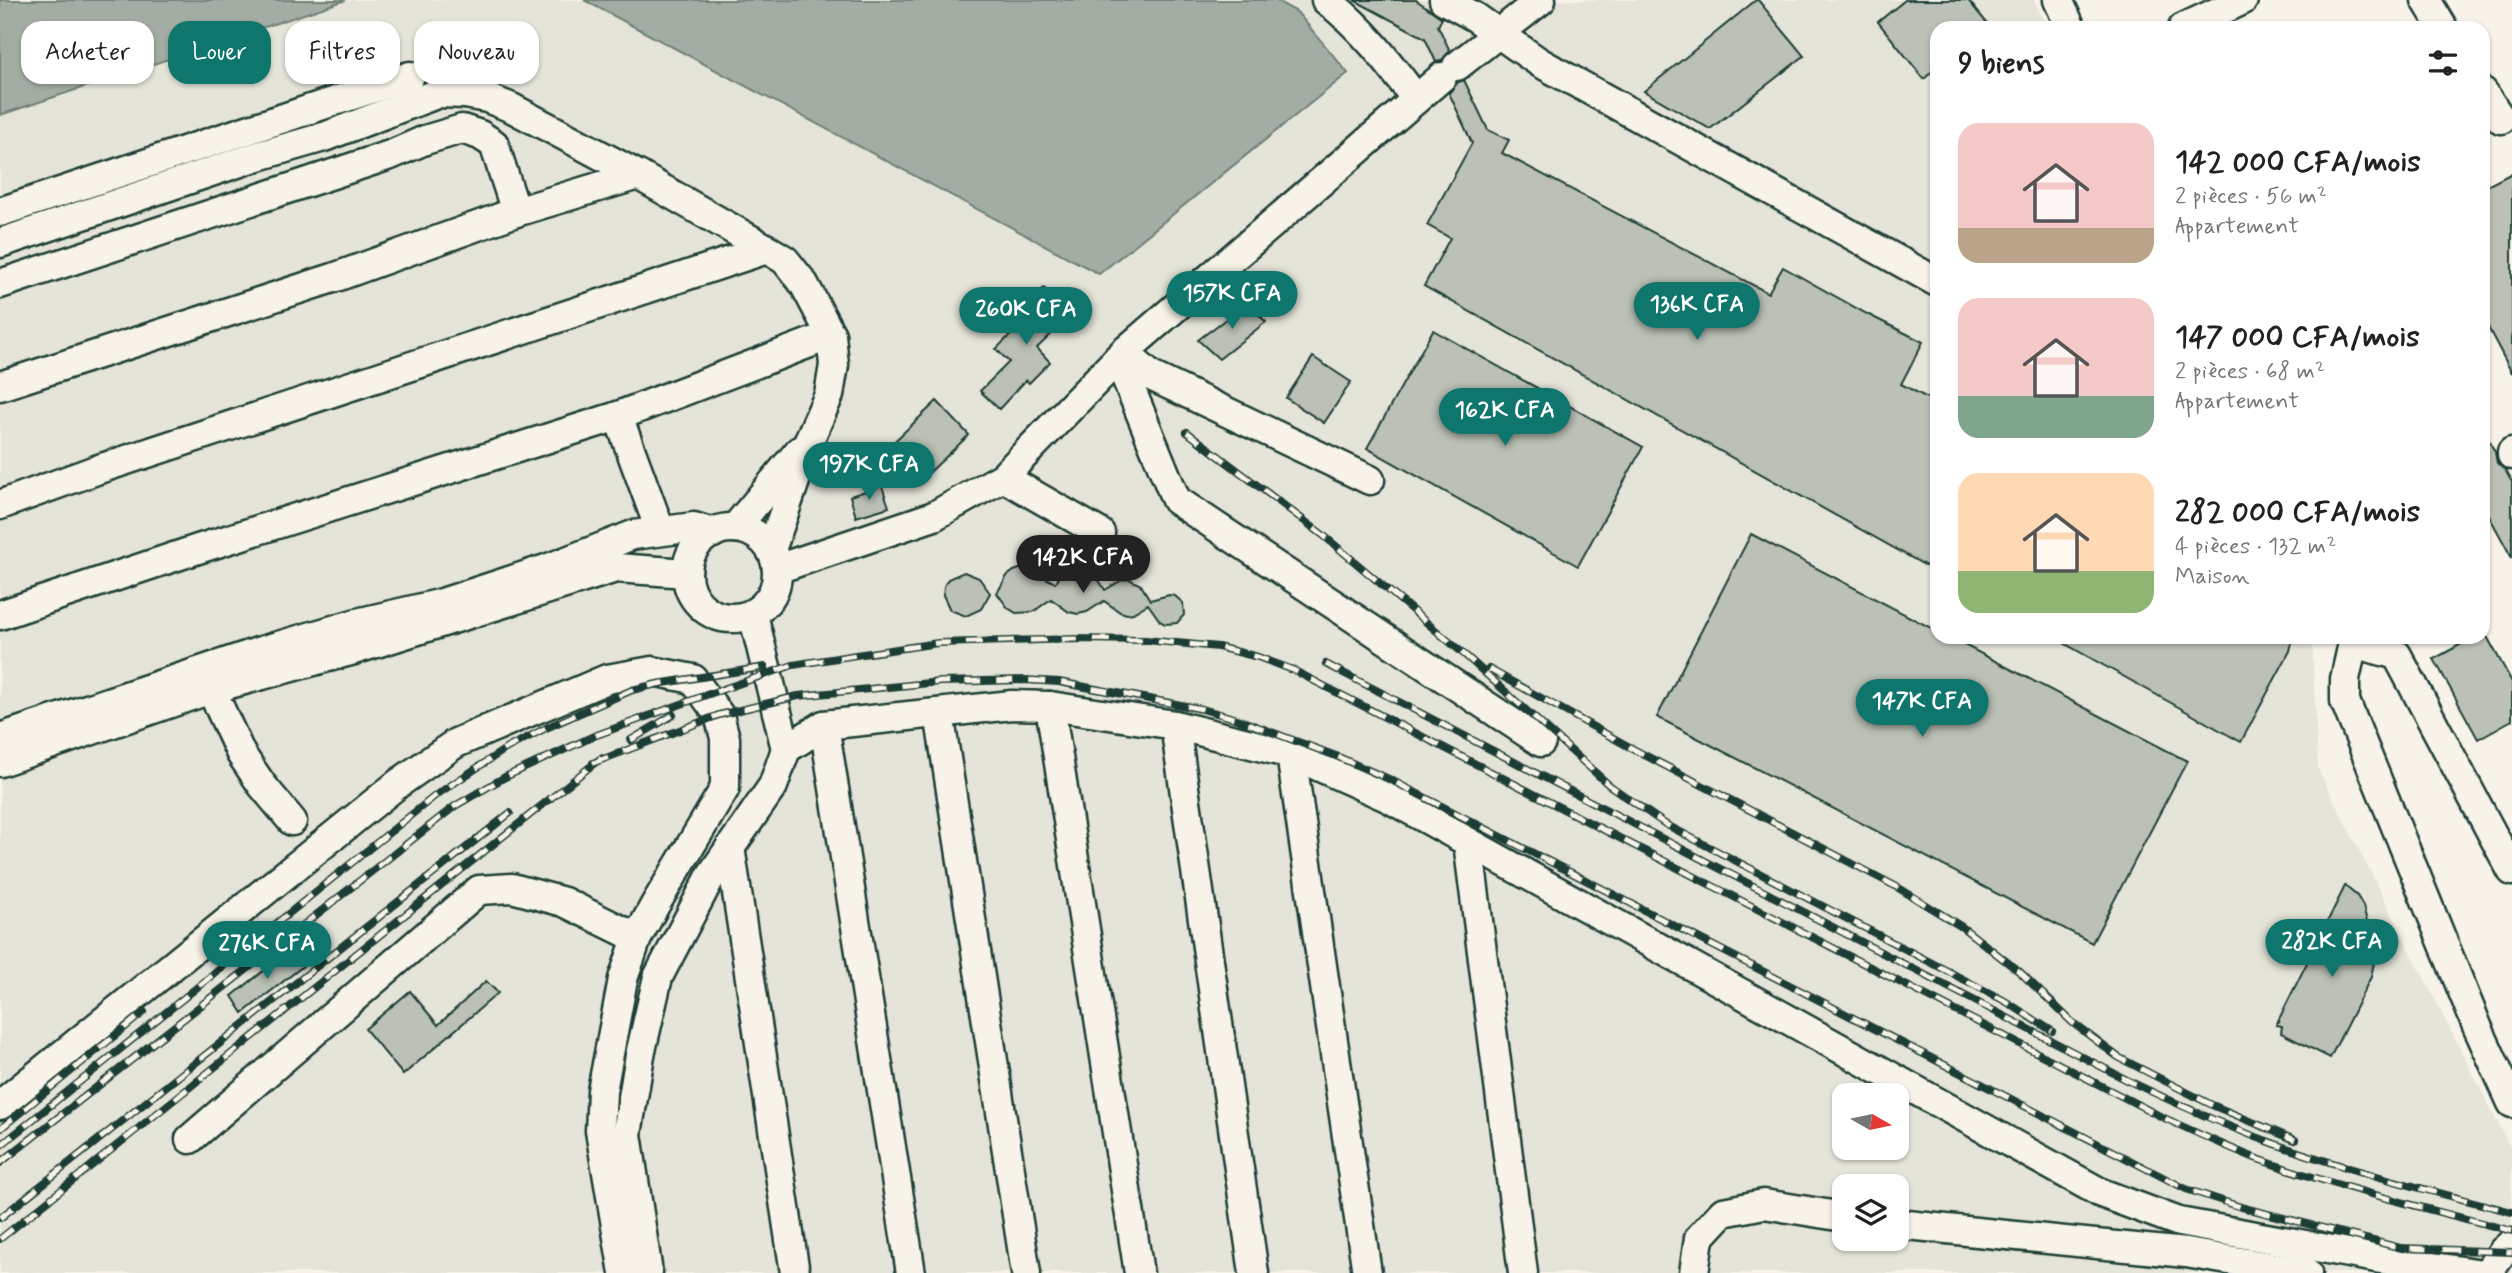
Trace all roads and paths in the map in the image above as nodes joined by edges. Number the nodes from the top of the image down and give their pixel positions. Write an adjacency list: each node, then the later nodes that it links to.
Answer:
1 (1326, 0): 12 (street)
2 (1444, 0): 10 (street)
3 (1541, 0): 10 (street)
4 (2058, 0): 7 (street)
5 (2243, 0): 8 (street)
6 (2426, 0): 9 (street)
7 (2068, 21)
8 (2198, 21)
9 (2439, 21)
10 (1499, 33): 12 (street); 20 (street)
11 (410, 76): 16 (street)
12 (1416, 99): 23 (street)
13 (2490, 102): 14 (street)
14 (2501, 119)
15 (638, 175): 17 (street); 18 (street); 19 (street)
16 (0, 212)
17 (516, 212): 21 (street); 24 (street)
18 (0, 243)
19 (767, 249): 22 (street); 29 (street)
20 (1930, 278)
21 (0, 284)
22 (831, 335): 25 (street); 26 (street)
23 (1121, 355): 27 (street); 28 (street); 45 (street)
24 (0, 386)
25 (618, 416): 30 (street); 36 (street)
26 (810, 438): 31 (street); 33 (street)
27 (1003, 477): 32 (street); 33 (street)
28 (1370, 480)
29 (0, 505)
30 (660, 530): 31 (street); 44 (street)
31 (724, 531): 33 (street); 34 (street)
32 (1100, 533)
33 (774, 559): 35 (street)
34 (687, 573): 35 (street); 39 (street)
35 (753, 614): 46 (street)
36 (0, 615)
37 (2350, 644): 54 (street)
38 (2363, 644): 52 (street)
39 (212, 689): 48 (street); 49 (street)
40 (1050, 706): 41 (street); 43 (street); 65 (street)
41 (939, 713): 42 (street); 64 (street)
42 (824, 725): 46 (street); 63 (street)
43 (1175, 725): 47 (street); 66 (street)
44 (0, 738)
45 (1541, 742)
46 (786, 749): 51 (street)
47 (1291, 754): 50 (street); 67 (street)
48 (0, 762)
49 (292, 821)
50 (1468, 842): 68 (street); 71 (street)
51 (730, 847): 61 (street); 62 (street)
52 (2512, 871)
53 (637, 938): 55 (street); 56 (street); 60 (street)
54 (2512, 1103)
55 (0, 1105)
56 (190, 1139)
57 (1832, 1215): 69 (street)
58 (1909, 1225): 70 (street)
59 (2512, 1243): 72 (street)
60 (624, 1273)
61 (648, 1273)
62 (795, 1273)
63 (911, 1273)
64 (1026, 1273)
65 (1139, 1273)
66 (1254, 1273)
67 (1367, 1273)
68 (1523, 1273)
69 (1694, 1273)
70 (2307, 1273)
71 (2476, 1273)
72 (2487, 1273)

